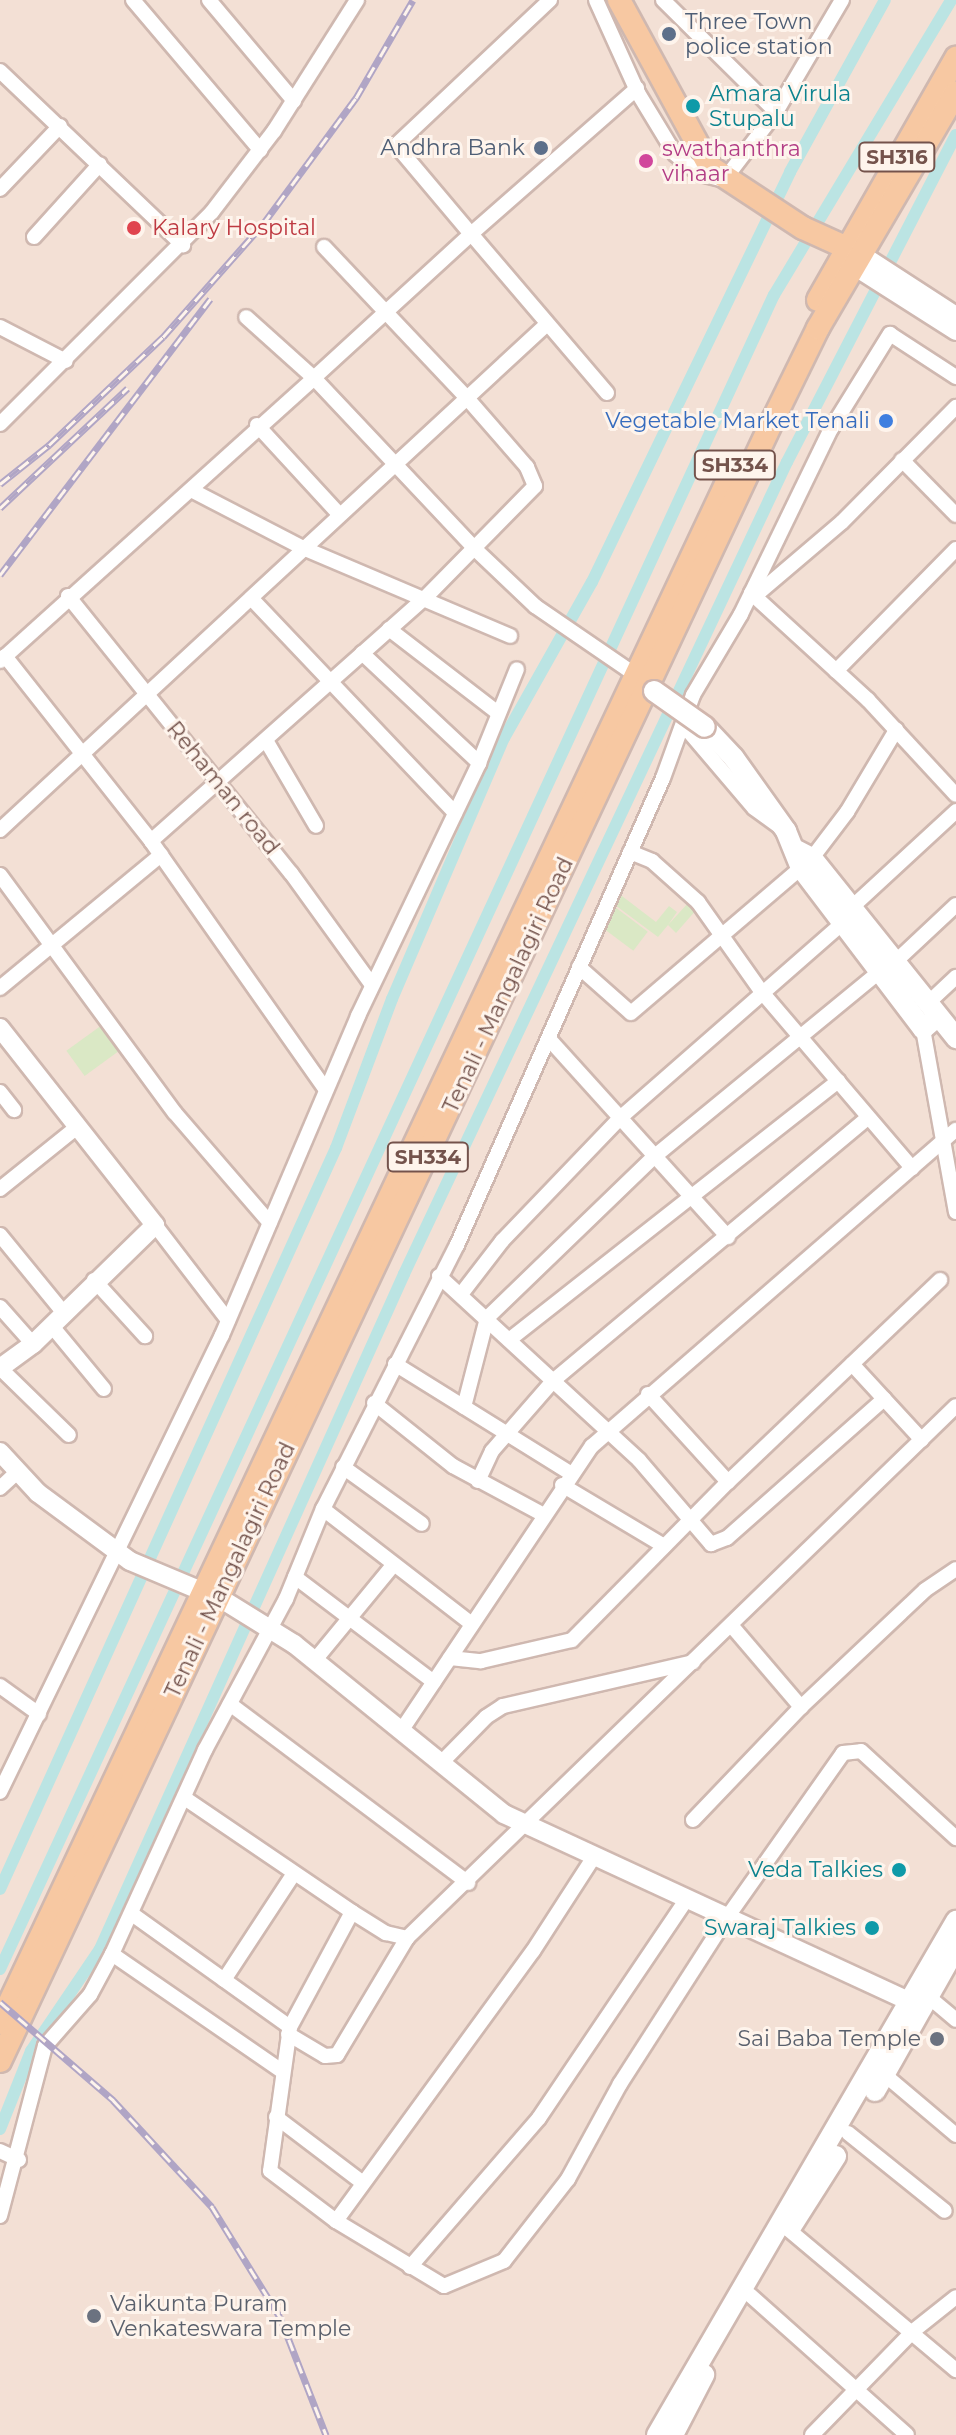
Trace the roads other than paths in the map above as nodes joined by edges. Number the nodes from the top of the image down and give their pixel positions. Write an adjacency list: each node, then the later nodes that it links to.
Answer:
1 (133, 0): 16 (street)
2 (209, 0): 13 (street)
3 (357, 0): 13 (street)
4 (550, 0): 20 (street)
5 (596, 0): 11 (street)
6 (619, 0): 18 (main road)
7 (663, 0): 14 (street)
8 (841, 1): 14 (street)
9 (956, 58): 24 (main road, SH316)
10 (3, 81): 15 (street)
11 (637, 88): 18 (street); 20 (street)
12 (956, 93): 24 (main road, SH316)
13 (294, 101): 16 (street)
14 (776, 112): 18 (street)
15 (60, 126): 17 (street); 19 (street)
16 (260, 150): 22 (street)
17 (100, 164): 21 (street); 22 (street)
18 (731, 184): 24 (main road)
19 (0, 189)
20 (471, 234): 26 (street); 29 (street)
21 (34, 237)
22 (183, 245): 32 (street)
23 (324, 247): 26 (street)
24 (853, 258): 25 (street); 58 (main road, SH334)
25 (899, 290): 27 (street); 31 (street)
26 (387, 310): 34 (street); 36 (street)
27 (956, 316)
28 (246, 317): 34 (street)
29 (547, 324): 35 (street); 36 (street)
30 (0, 327): 32 (street)
31 (956, 331)
32 (66, 361): 38 (street)
33 (956, 377): 48 (street)
34 (314, 378): 39 (street); 41 (street)
35 (607, 393)
36 (467, 398): 41 (street); 46 (street)
37 (956, 407): 40 (street)
38 (0, 424)
39 (257, 425): 42 (street); 43 (street)
40 (902, 460): 44 (street); 48 (street)
41 (395, 463): 43 (street); 46 (street)
42 (193, 491): 45 (street); 49 (street)
43 (338, 513): 45 (street)
44 (956, 515)
45 (303, 548): 50 (street); 51 (street)
46 (475, 549): 50 (street); 58 (street)
47 (956, 549): 57 (street)
48 (753, 595): 57 (street); 61 (street)
49 (68, 596): 55 (street); 60 (street, Rehaman road)
50 (425, 598): 52 (street); 53 (street)
51 (252, 599): 59 (street); 60 (street)
52 (389, 629): 54 (street); 62 (street)
53 (510, 636)
54 (362, 653): 59 (street); 67 (street)
55 (2, 659): 66 (street)
56 (517, 669): 62 (street)
57 (836, 671): 64 (street)
58 (638, 679): 63 (main road, bridge); 153 (main road, SH334)
59 (330, 684): 65 (street); 71 (street)
60 (148, 694): 66 (street); 68 (street, Rehaman road)
61 (691, 705): 63 (street); 74 (street)
62 (498, 713): 67 (street)
63 (695, 727): 74 (main road); 76 (street)
64 (896, 730): 69 (street); 78 (street)
65 (267, 742): 68 (street); 72 (street)
66 (81, 755): 73 (street); 75 (street)
67 (479, 763): 71 (street)
68 (218, 782): 75 (street); 87 (street, Rehaman road)
69 (956, 795)
70 (956, 811): 81 (street)
71 (455, 813): 87 (street)
72 (316, 826)
73 (0, 830)
74 (786, 831): 78 (main road)
75 (151, 841): 77 (street)
76 (630, 852): 82 (street); 84 (street)
77 (161, 855): 83 (street); 96 (street)
78 (803, 859): 81 (main road); 82 (street)
79 (0, 875): 83 (street)
80 (956, 905): 85 (street)
81 (847, 916): 85 (main road); 89 (street)
82 (723, 932): 84 (street); 89 (street)
83 (52, 946): 88 (street); 108 (street)
84 (579, 967): 94 (street)
85 (887, 967): 90 (main road); 92 (street)
86 (956, 977): 90 (street)
87 (372, 985): 96 (street)
88 (0, 988)
89 (761, 991): 92 (street); 99 (street)
90 (929, 1016): 93 (main road); 102 (street)
91 (0, 1028): 101 (street)
92 (802, 1037): 95 (street); 103 (street)
93 (956, 1038)
94 (549, 1039): 99 (street); 112 (street)
95 (838, 1081): 100 (street); 106 (street)
96 (326, 1090): 108 (street)
97 (0, 1092): 98 (street)
98 (14, 1110)
99 (620, 1118): 103 (street); 115 (street)
100 (867, 1118): 104 (street); 111 (street)
101 (77, 1127): 105 (street); 109 (street)
102 (951, 1134): 104 (street); 107 (street)
103 (655, 1156): 106 (street); 118 (street)
104 (912, 1168): 128 (street)
105 (0, 1189)
106 (694, 1199): 111 (street); 121 (street)
107 (956, 1212)
108 (270, 1223): 119 (street)
109 (155, 1225): 113 (street); 119 (street)
110 (0, 1235): 117 (street)
111 (728, 1237): 126 (street)
112 (439, 1276): 115 (street); 123 (street)
113 (94, 1280): 117 (street); 120 (street)
114 (940, 1280): 124 (street)
115 (462, 1293): 118 (street)
116 (0, 1307): 122 (street)
117 (57, 1318): 122 (street); 127 (street)
118 (487, 1318): 121 (street); 132 (street)
119 (228, 1320): 149 (street)
120 (145, 1336)
121 (509, 1340): 126 (street)
122 (33, 1344): 125 (street)
123 (395, 1364): 130 (street); 132 (street)
124 (852, 1364): 129 (street); 142 (street)
125 (0, 1368): 135 (street)
126 (554, 1380): 133 (street); 134 (street)
127 (104, 1389)
128 (648, 1394): 133 (street); 142 (street)
129 (884, 1399): 136 (street); 146 (street)
130 (374, 1403): 138 (street); 141 (street)
131 (956, 1406): 136 (street)
132 (464, 1407): 134 (street)
133 (607, 1430): 140 (street); 146 (street)
134 (508, 1433): 140 (street); 141 (street)
135 (69, 1435)
136 (922, 1440): 157 (street)
137 (0, 1452): 139 (street)
138 (343, 1467): 144 (street); 147 (street)
139 (17, 1472): 143 (street); 149 (street)
140 (566, 1479): 145 (street); 148 (street)
141 (478, 1481): 145 (street)
142 (728, 1482): 146 (street)
143 (0, 1488)
144 (323, 1509): 150 (street); 152 (street)
145 (544, 1515): 155 (street)
146 (690, 1521): 148 (street)
147 (422, 1524)
148 (664, 1546): 158 (street)
149 (123, 1557): 153 (street); 165 (street)
150 (394, 1564): 154 (street); 155 (street)
151 (956, 1569): 164 (street)
152 (295, 1577): 154 (street); 156 (street)
153 (208, 1594): 156 (street); 187 (main road, SH334); 189 (main road, Tenali - Mangalagiri Road / SH334)
154 (350, 1617): 159 (street); 161 (street)
155 (472, 1624): 158 (street)
156 (266, 1625): 159 (street); 163 (street)
157 (731, 1625): 160 (street); 164 (street)
158 (450, 1658): 161 (street)
159 (315, 1660): 166 (street)
160 (693, 1662): 167 (street); 171 (street)
161 (434, 1682): 166 (street)
162 (0, 1686): 165 (street)
163 (230, 1704): 169 (street); 175 (street)
164 (801, 1707): 170 (street)
165 (39, 1714): 168 (street)
166 (401, 1731): 167 (street)
167 (441, 1763): 171 (street)
168 (0, 1792)
169 (186, 1799): 174 (street); 178 (street)
170 (693, 1820)
171 (524, 1826): 173 (street); 175 (street)
172 (956, 1838): 179 (street)
173 (595, 1855): 176 (street); 196 (street)
174 (293, 1875): 177 (street); 184 (street)
175 (468, 1883): 181 (street)
176 (686, 1900): 179 (street); 201 (street)
177 (352, 1912): 181 (street); 188 (street)
178 (132, 1914): 183 (street); 184 (street)
179 (726, 1919): 185 (street); 201 (street)
180 (956, 1921): 185 (main road)
181 (407, 1938): 188 (street)
182 (956, 1948): 185 (main road)
183 (112, 1954): 190 (street); 195 (street)
184 (224, 1980): 188 (street)
185 (922, 2003): 186 (street); 191 (main road); 207 (main road)
186 (956, 2020)
187 (0, 2023)
188 (289, 2030): 190 (street)
189 (0, 2061)
190 (280, 2070): 192 (street)
191 (885, 2075): 193 (main road); 194 (street)
192 (276, 2117): 196 (street); 199 (street)
193 (848, 2133): 197 (street); 200 (main road)
194 (956, 2135)
195 (10, 2156): 198 (street)
196 (363, 2183): 199 (street)
197 (945, 2211)
198 (0, 2216)
199 (336, 2221): 201 (street)
200 (789, 2230): 202 (main road); 204 (street)
201 (410, 2267)
202 (750, 2295): 206 (street); 208 (main road)
203 (956, 2297): 204 (street)
204 (912, 2332): 205 (street); 206 (street)
205 (956, 2370)
206 (856, 2390): 209 (street); 210 (street)
207 (657, 2435)
208 (673, 2435)
209 (812, 2435)
210 (907, 2435)

